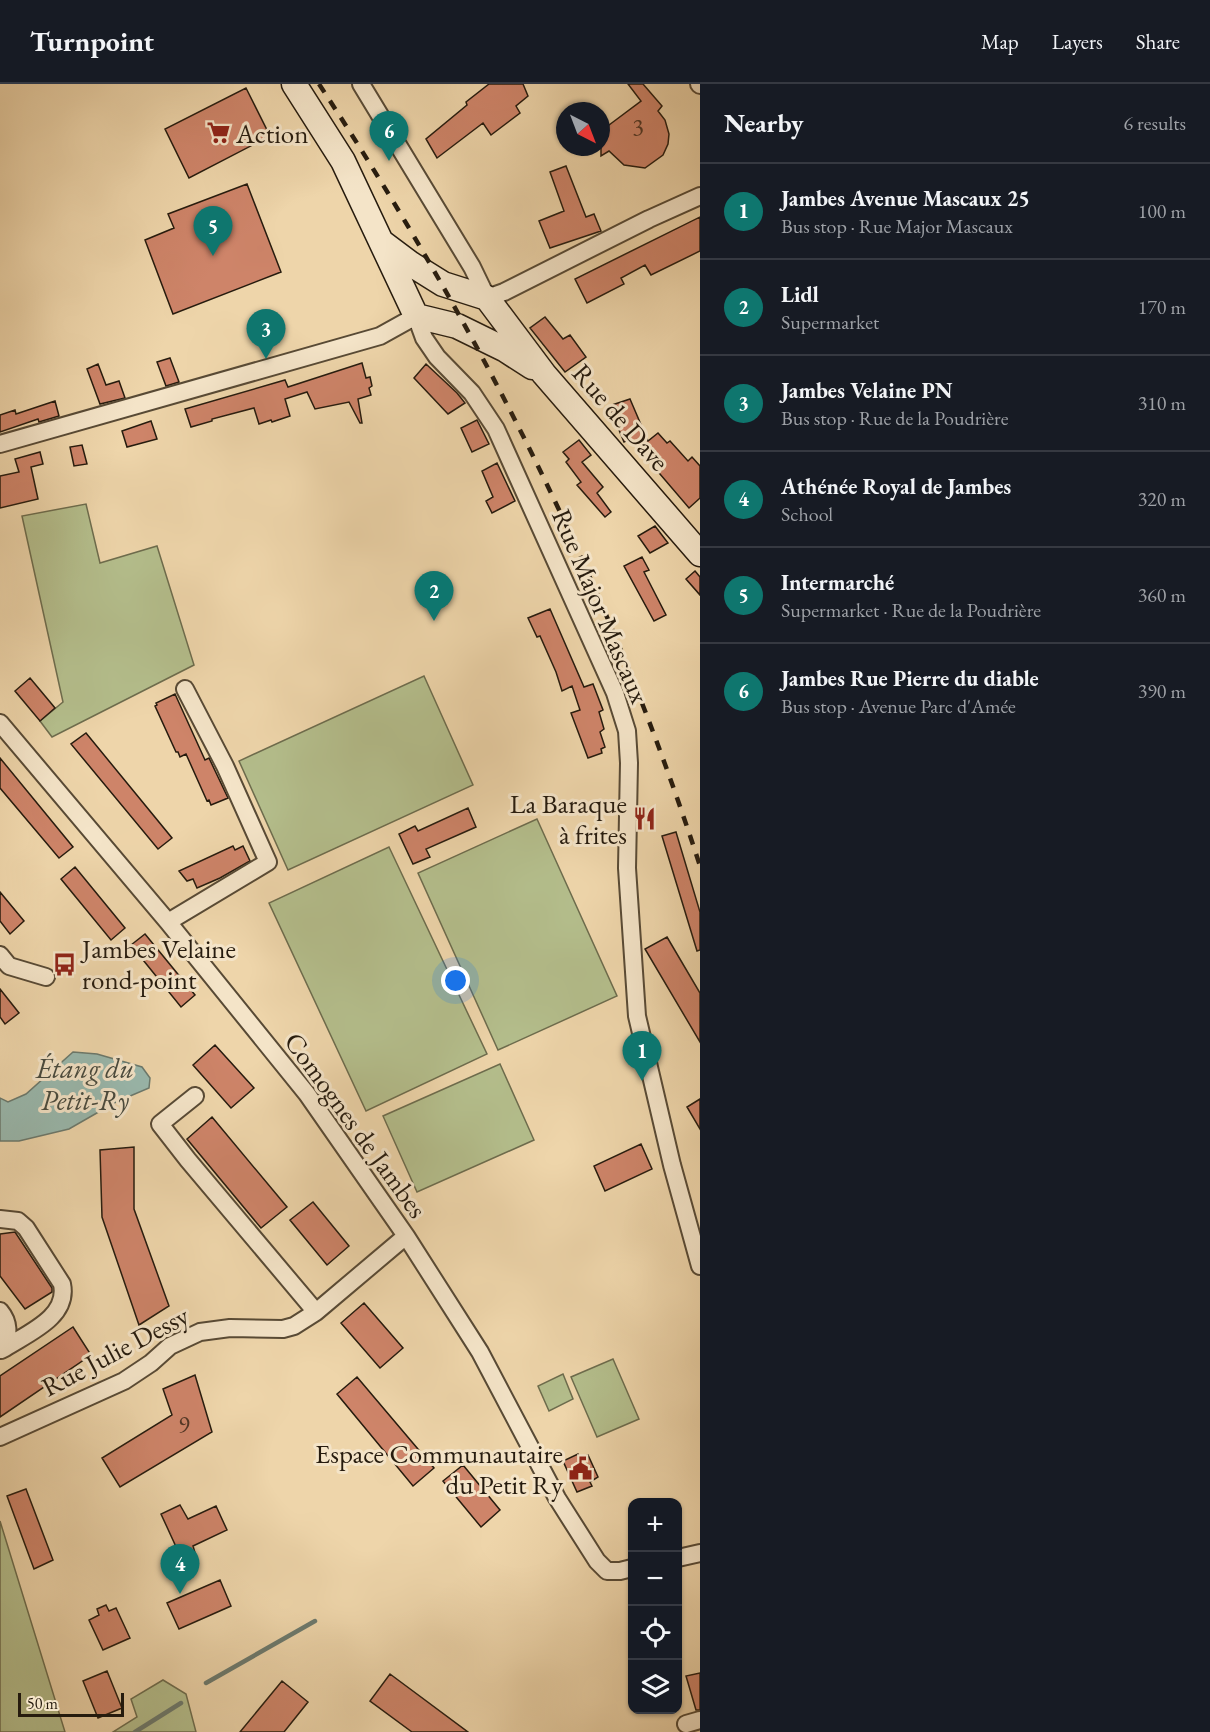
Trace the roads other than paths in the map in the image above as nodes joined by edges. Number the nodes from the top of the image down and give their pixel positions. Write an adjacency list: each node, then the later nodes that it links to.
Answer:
1 (294, 84): 4 (main road)
2 (361, 84): 6 (street)
3 (700, 196): 6 (street)
4 (383, 243): 5 (main road); 7 (main road)
5 (443, 284): 6 (main road); 7 (main road)
6 (487, 298): 8 (main road); 9 (main road, Rue de Dave)
7 (416, 316): 8 (main road, Rue de Dave); 10 (street); 20 (street, Rue Major Mascaux)
8 (457, 326): 9 (main road, Rue de Dave)
9 (544, 374): 11 (main road, Rue de Dave)
10 (0, 444)
11 (700, 554)
12 (185, 690): 14 (street)
13 (0, 723): 14 (street, Comognes de Jambes)
14 (168, 922): 19 (street, Comognes de Jambes)
15 (0, 955): 16 (street)
16 (46, 977)
17 (195, 1096): 22 (street)
18 (0, 1219): 23 (street)
19 (406, 1236): 22 (street, Rue Julie Dessy); 27 (street, Comognes de Jambes)
20 (700, 1266)
21 (0, 1311): 23 (street)
22 (316, 1312): 24 (street, Rue Julie Dessy)
23 (2, 1349)
24 (0, 1437)
25 (700, 1553): 26 (street)
26 (682, 1557)
27 (628, 1569)

